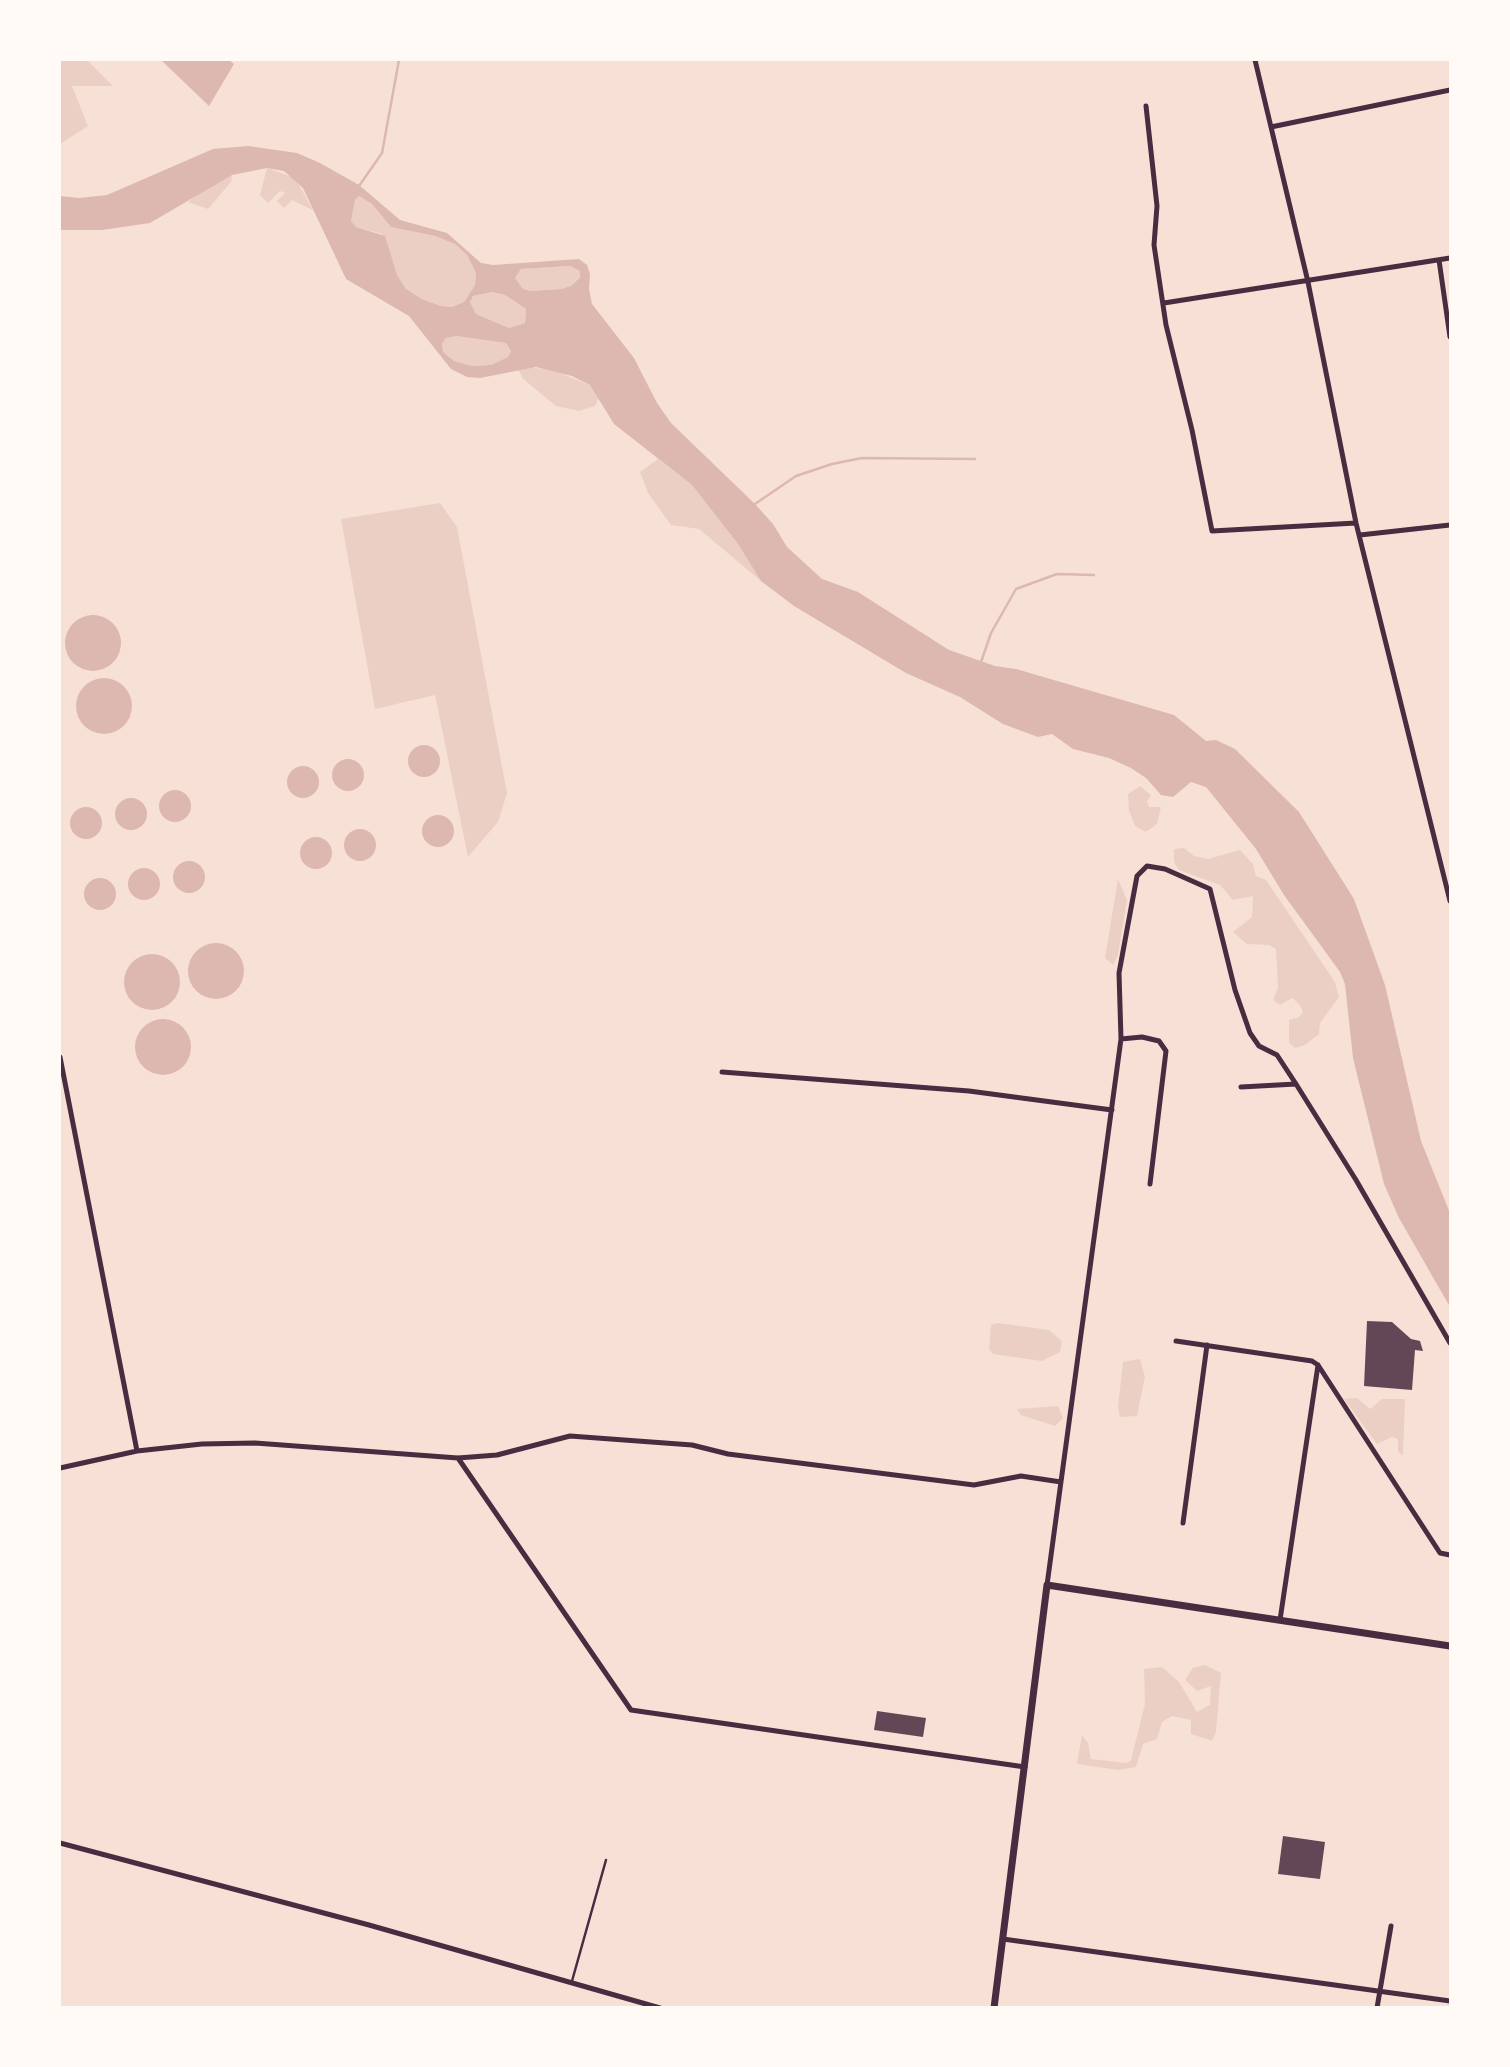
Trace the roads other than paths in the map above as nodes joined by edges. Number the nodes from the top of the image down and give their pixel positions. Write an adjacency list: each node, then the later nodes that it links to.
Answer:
1 (1255, 60): 4 (street)
2 (1451, 90): 4 (street)
3 (1146, 106): 8 (street)
4 (1271, 127): 7 (street)
5 (1451, 258): 6 (street)
6 (1439, 260): 7 (street); 9 (street)
7 (1308, 282): 8 (street); 10 (street)
8 (1164, 303): 10 (street)
9 (1451, 337)
10 (1356, 523): 12 (street)
11 (1451, 525): 12 (street)
12 (1360, 535): 13 (street)
13 (1451, 901)
14 (1121, 1039): 17 (street); 19 (street); 20 (street)
15 (60, 1057): 25 (street)
16 (722, 1072): 19 (street)
17 (1296, 1084): 18 (street); 22 (street)
18 (1241, 1087)
19 (1112, 1110): 28 (street)
20 (1150, 1184)
21 (1176, 1341): 23 (street)
22 (1451, 1342)
23 (1207, 1345): 24 (street); 29 (street)
24 (1318, 1365): 30 (street); 32 (street)
25 (137, 1451): 26 (street); 27 (street)
26 (458, 1458): 28 (street); 34 (street)
27 (60, 1468)
28 (1061, 1482): 31 (street)
29 (1183, 1523)
30 (1451, 1555)
31 (1048, 1585): 32 (street); 34 (street)
32 (1280, 1620): 33 (street)
33 (1451, 1646)
34 (1025, 1767): 38 (street)
35 (60, 1843): 39 (street)
36 (606, 1860): 39 (lane)
37 (1391, 1926): 40 (street)
38 (1003, 1939): 40 (street); 43 (street)
39 (572, 1982): 42 (street)
40 (1380, 1991): 41 (street); 44 (street)
41 (1451, 2001)
42 (660, 2007)
43 (994, 2007)
44 (1377, 2007)

